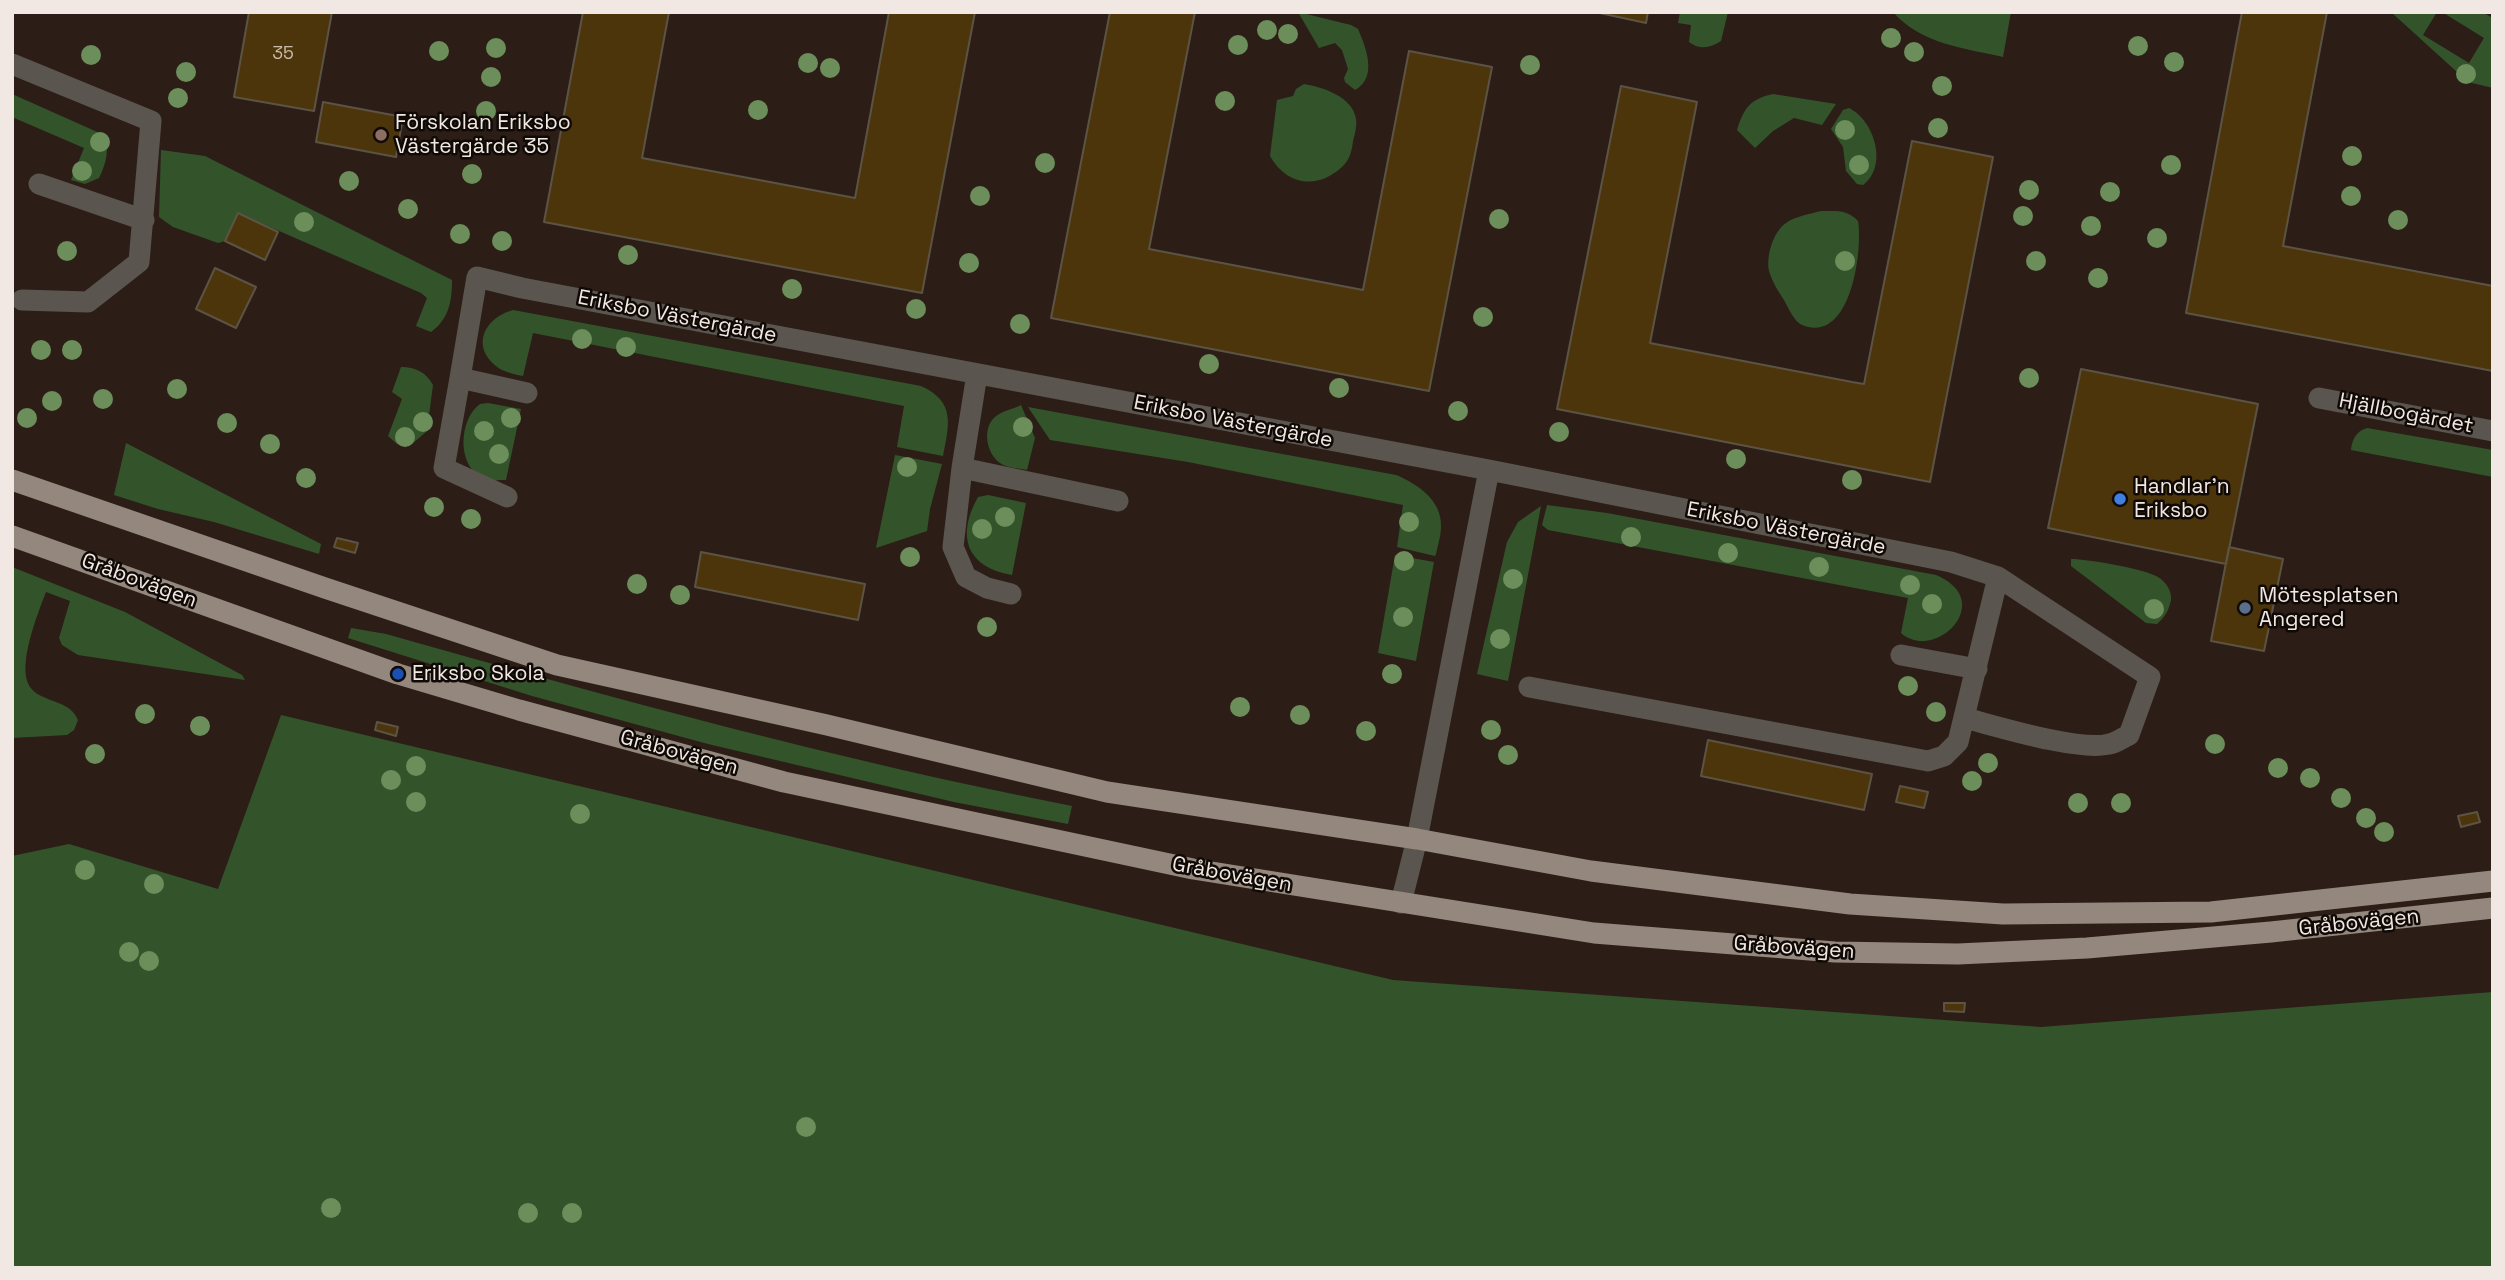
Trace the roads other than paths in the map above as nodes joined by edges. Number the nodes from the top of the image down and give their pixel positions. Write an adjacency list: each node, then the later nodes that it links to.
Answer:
1 (12, 64): 3 (street)
2 (39, 184): 3 (street)
3 (144, 220): 4 (street)
4 (22, 300)
5 (977, 374): 6 (street, Eriksbo Västergärde); 10 (street); 11 (street, Eriksbo Västergärde)
6 (460, 378): 7 (street); 13 (street, Eriksbo Västergärde)
7 (527, 393)
8 (2319, 398): 9 (street, Hjällbogärdet)
9 (2493, 430)
10 (962, 468): 14 (street); 17 (street)
11 (1489, 470): 16 (street, Eriksbo Västergärde); 22 (street)
12 (13, 482): 22 (main road, Gråbovägen)
13 (507, 497)
14 (1118, 501)
15 (12, 536): 24 (main road, Gråbovägen)
16 (1998, 577): 19 (street); 21 (street, Eriksbo Västergärde)
17 (1011, 594)
18 (1901, 655): 19 (street)
19 (1977, 669): 21 (street)
20 (1529, 687): 21 (street)
21 (1965, 718)
22 (1417, 839): 23 (main road, Gråbovägen); 24 (street)
23 (2493, 881)
24 (1401, 903): 25 (main road, Gråbovägen)
25 (2493, 908)

